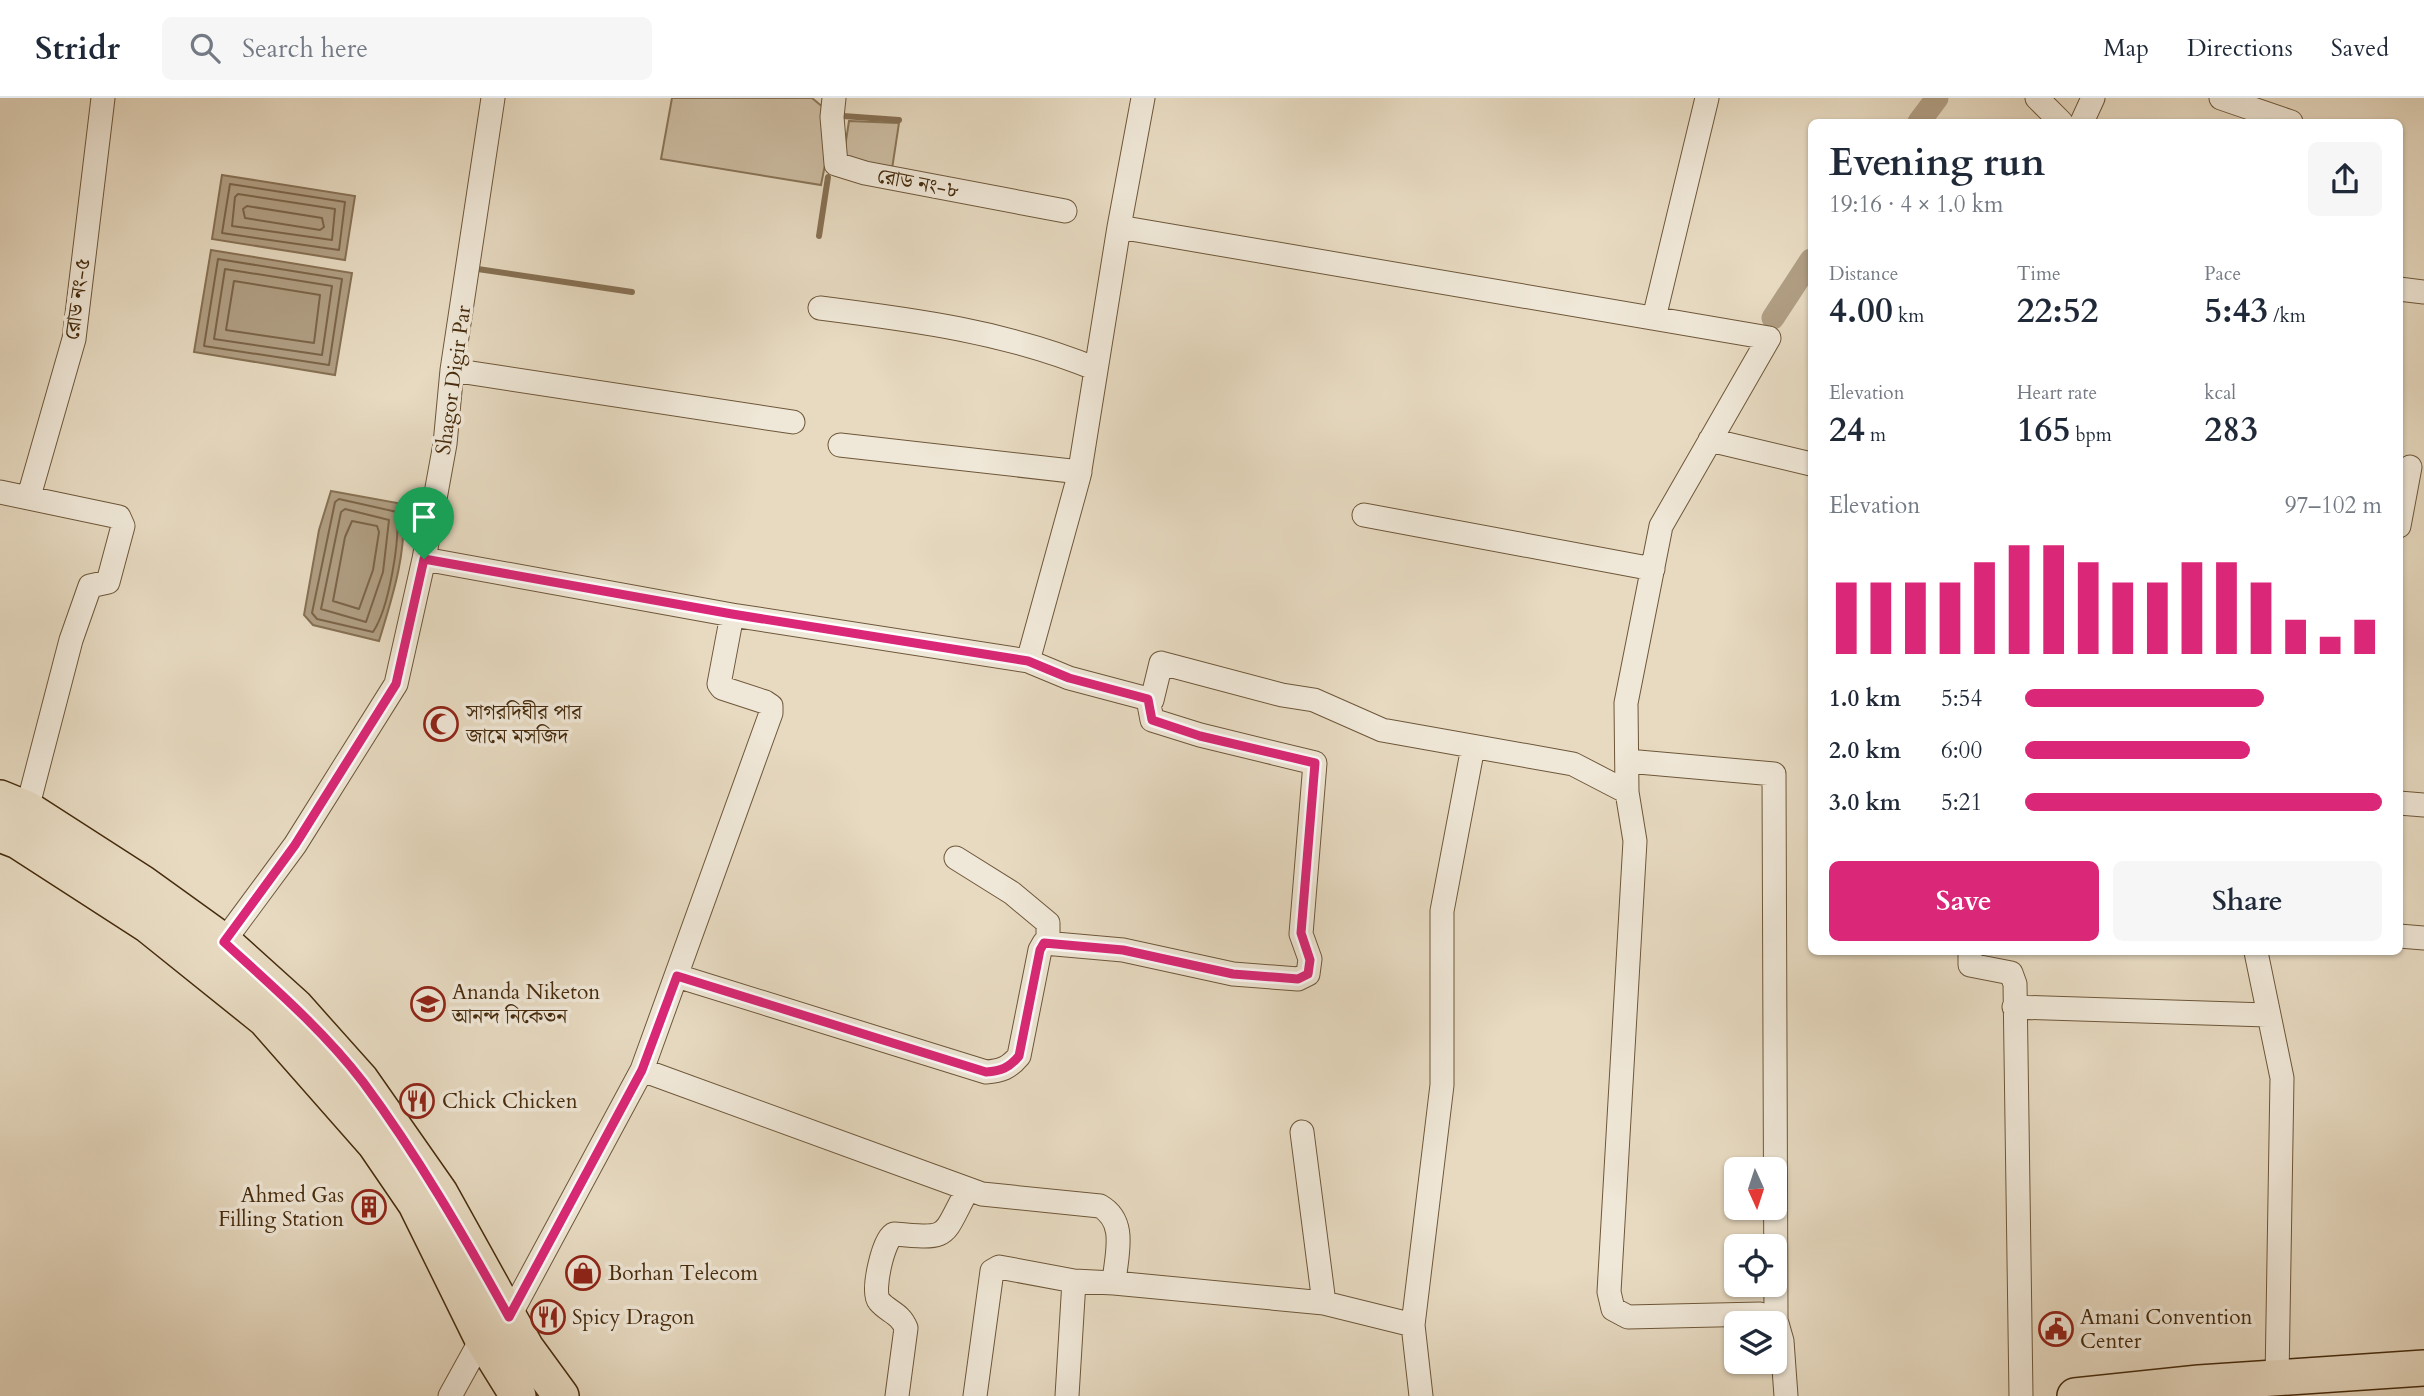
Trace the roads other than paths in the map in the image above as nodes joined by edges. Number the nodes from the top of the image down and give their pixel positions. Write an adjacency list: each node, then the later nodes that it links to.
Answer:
1 (103, 98): 27 (street, রোড নং-৫)
2 (493, 98): 19 (street, Shagor Digir Par)
3 (834, 98): 12 (street, রোড নং-৮)
4 (1143, 98): 13 (street)
5 (1707, 98): 17 (street)
6 (2037, 98): 9 (street)
7 (2093, 98): 10 (street)
8 (2221, 98): 11 (street)
9 (2057, 119)
10 (2083, 119)
11 (2282, 119)
12 (1065, 211)
13 (1119, 227): 17 (street); 18 (street)
14 (2403, 289): 15 (street)
15 (2424, 292)
16 (820, 308): 18 (street)
17 (1654, 318): 21 (street)
18 (1096, 369): 25 (street)
19 (452, 370): 20 (street); 30 (street, Shagor Digir Par)
20 (793, 422)
21 (1710, 440): 23 (street); 31 (street)
22 (840, 445): 25 (street)
23 (1808, 463)
24 (2411, 468): 28 (street)
25 (1080, 472): 33 (street)
26 (0, 492): 27 (street)
27 (29, 496): 39 (street)
28 (2403, 507)
29 (1364, 515): 31 (street)
30 (424, 559): 32 (street); 48 (street, Shagor Digir Par)
31 (1653, 569): 36 (street)
32 (732, 614): 33 (street); 49 (street)
33 (1028, 661): 34 (street)
34 (1148, 699): 35 (street); 45 (street)
35 (1472, 747): 37 (street); 60 (street)
36 (1626, 761): 37 (street); 58 (street)
37 (1627, 792): 59 (street)
38 (2403, 803): 40 (street)
39 (14, 804): 48 (main road)
40 (2424, 805)
41 (0, 834): 48 (main road)
42 (957, 858): 45 (street)
43 (2403, 936): 44 (street)
44 (2424, 938)
45 (1048, 943): 49 (street)
46 (1970, 955): 50 (street)
47 (2257, 955): 51 (street)
48 (213, 956): 61 (main road)
49 (677, 976): 52 (street)
50 (2014, 1007): 51 (street); 74 (street)
51 (2267, 1015): 64 (street)
52 (642, 1070): 54 (street); 61 (street)
53 (1303, 1132): 57 (street)
54 (968, 1189): 56 (street); 69 (street)
55 (1074, 1281): 56 (street); 70 (street); 71 (street)
56 (1114, 1283): 57 (street)
57 (1324, 1303): 60 (street)
58 (1776, 1311)
59 (1724, 1315)
60 (1413, 1325): 72 (street)
61 (496, 1328): 66 (street); 67 (main road); 68 (main road)
62 (2424, 1368): 64 (main road)
63 (1784, 1374): 73 (street)
64 (2277, 1379): 65 (main road)
65 (2161, 1392): 75 (main road)
66 (450, 1396)
67 (518, 1396)
68 (561, 1396)
69 (897, 1396)
70 (975, 1396)
71 (1067, 1396)
72 (1422, 1396)
73 (1786, 1396)
74 (2021, 1396)
75 (2075, 1396)

